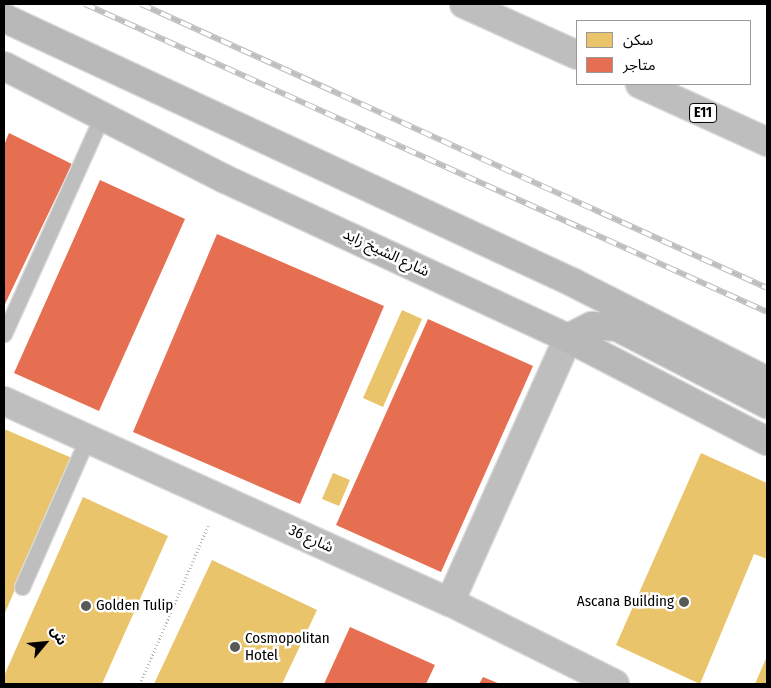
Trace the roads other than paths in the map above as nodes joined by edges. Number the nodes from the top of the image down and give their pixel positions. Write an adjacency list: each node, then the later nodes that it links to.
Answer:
1 (464, 4): 3 (main road)
2 (4, 18): 10 (street)
3 (576, 55)
4 (4, 66): 6 (street, شارع الشيخ زايد)
5 (642, 85): 7 (main road, E11)
6 (102, 116): 8 (lane); 9 (street, شارع الشيخ زايد)
7 (767, 142)
8 (4, 334)
9 (568, 338): 12 (street); 14 (street, شارع الشيخ زايد); 16 (main road)
10 (767, 381)
11 (4, 401): 13 (main road, شارع 36)
12 (767, 404)
13 (87, 438): 15 (lane); 16 (main road, شارع 36)
14 (767, 441)
15 (22, 588)
16 (450, 602): 17 (main road, شارع 36)
17 (615, 684)

